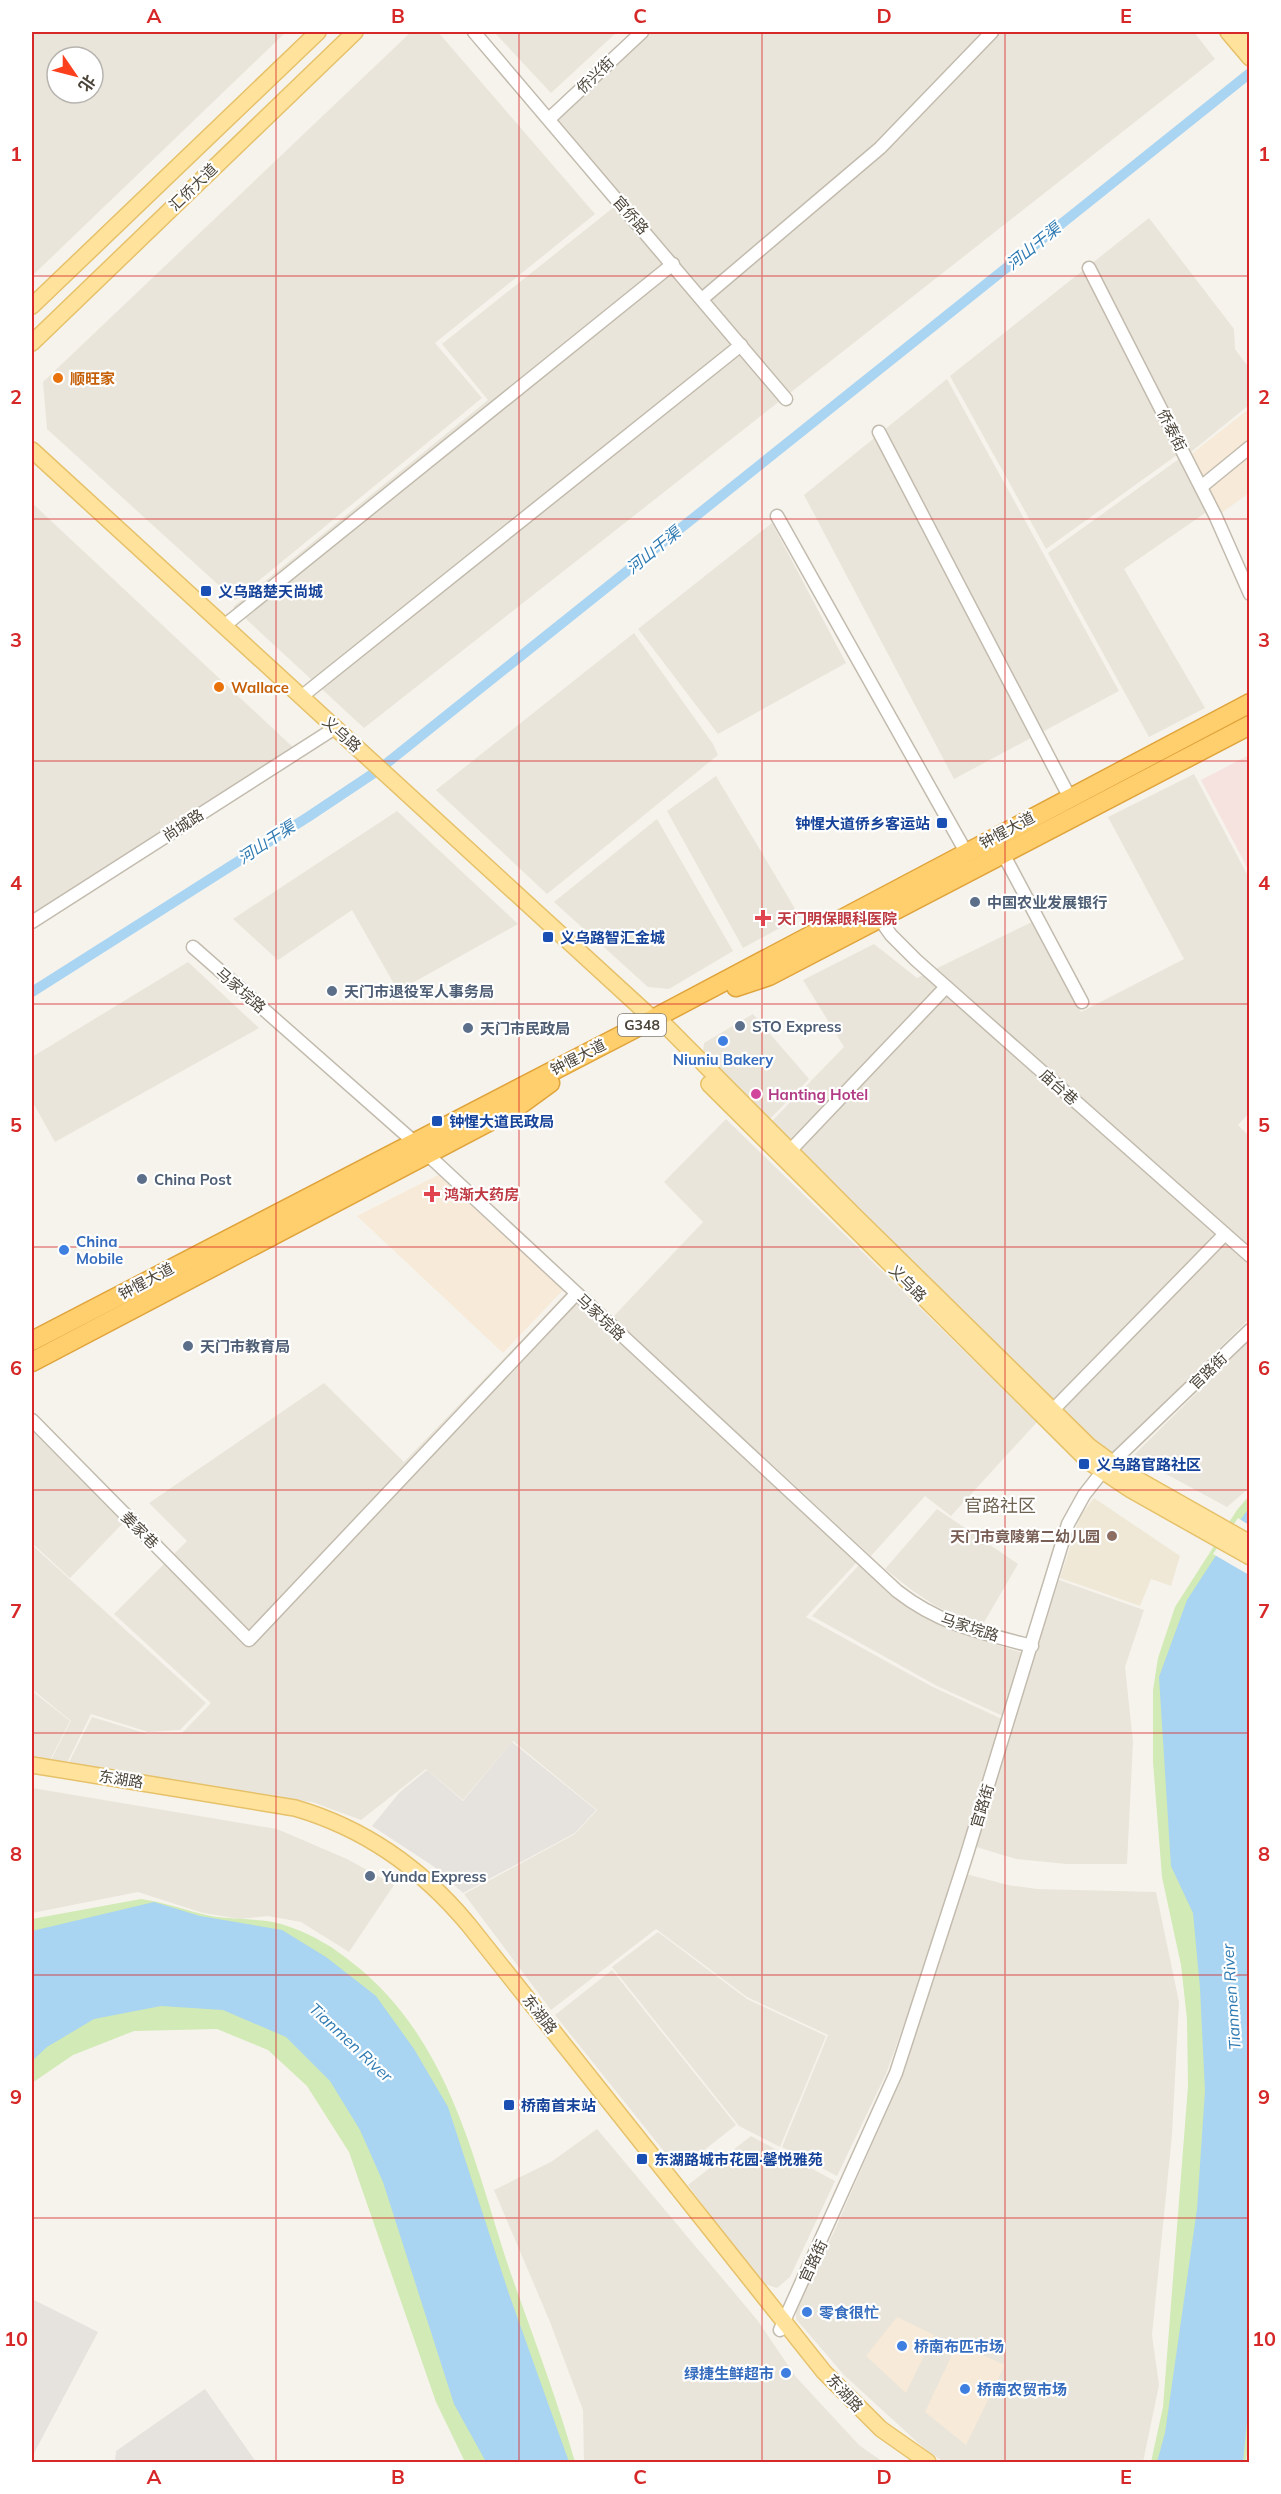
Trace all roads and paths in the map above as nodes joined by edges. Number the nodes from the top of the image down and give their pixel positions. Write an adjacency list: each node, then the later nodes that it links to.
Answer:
1 (318, 32): 13 (main road, 汇侨大道)
2 (355, 32): 14 (main road, 汇侨大道)
3 (474, 32): 9 (street, 官侨路)
4 (642, 32): 9 (street, 侨兴街)
5 (992, 32): 12 (street)
6 (1228, 32): 8 (main road)
7 (1245, 32): 8 (main road)
8 (1247, 48)
9 (549, 119): 10 (street, 官侨路)
10 (673, 264): 12 (street, 官侨路); 23 (street)
11 (1089, 268): 20 (street, 侨泰街)
12 (702, 299): 15 (street, 官侨路)
13 (32, 306)
14 (33, 343)
15 (741, 345): 16 (street, 官侨路); 25 (street)
16 (786, 399)
17 (879, 432): 30 (street)
18 (1250, 447): 20 (street)
19 (33, 451): 23 (main road, 义乌路)
20 (1201, 487): 22 (street, 侨泰街)
21 (777, 516): 31 (street)
22 (1250, 594)
23 (224, 626): 25 (main road, 义乌路)
24 (1250, 695): 30 (highway)
25 (301, 697): 29 (main road, 义乌路)
26 (1250, 703): 30 (highway, 钟惺大道 / G348)
27 (1250, 717): 32 (highway, 钟惺大道 / G348)
28 (1250, 725): 32 (highway)
29 (335, 728): 34 (street, 尚城路); 39 (main road, 义乌路)
30 (1068, 795): 31 (highway, 钟惺大道 / G348)
31 (964, 849): 36 (highway, 钟惺大道 / G348)
32 (1001, 850): 33 (highway, 钟惺大道 / G348); 38 (street)
33 (877, 916): 36 (highway, 钟惺大道 / G348); 37 (street, 庙台巷)
34 (32, 922)
35 (193, 947): 40 (street, 马家垸路)
36 (734, 982): 39 (highway, 钟惺大道 / G348)
37 (946, 987): 41 (street); 43 (street, 庙台巷)
38 (1082, 1002)
39 (658, 1024): 40 (highway, 钟惺大道 / G348); 41 (main road, 义乌路)
40 (417, 1145): 42 (highway, 钟惺大道 / G348); 46 (street, 马家垸路)
41 (786, 1155): 53 (main road, 义乌路)
42 (271, 1221): 45 (highway, 钟惺大道 / G348); 47 (highway, 钟惺大道 / G348)
43 (1225, 1234): 44 (street, 庙台巷); 53 (street)
44 (1250, 1256)
45 (138, 1281): 49 (highway); 50 (highway, 钟惺大道 / G348)
46 (576, 1294): 54 (street, 姜家巷); 59 (street, 马家垸路)
47 (106, 1318): 51 (highway, 钟惺大道 / G348); 52 (highway)
48 (1250, 1330): 55 (street, 官路街)
49 (32, 1332)
50 (32, 1341)
51 (32, 1353)
52 (32, 1362)
53 (1049, 1414): 55 (main road, 义乌路)
54 (32, 1420)
55 (1107, 1468): 56 (main road, 义乌路); 59 (street, 官路街)
56 (1188, 1516): 57 (main road); 58 (main road)
57 (1250, 1543)
58 (1250, 1557)
59 (1032, 1646): 62 (street, 官路街)
60 (32, 1765): 62 (main road, 东湖路)
61 (32, 1772): 62 (main road, 东湖路)
62 (782, 2326): 63 (main road, 东湖路); 64 (main road, 东湖路)
63 (913, 2463)
64 (928, 2463)

